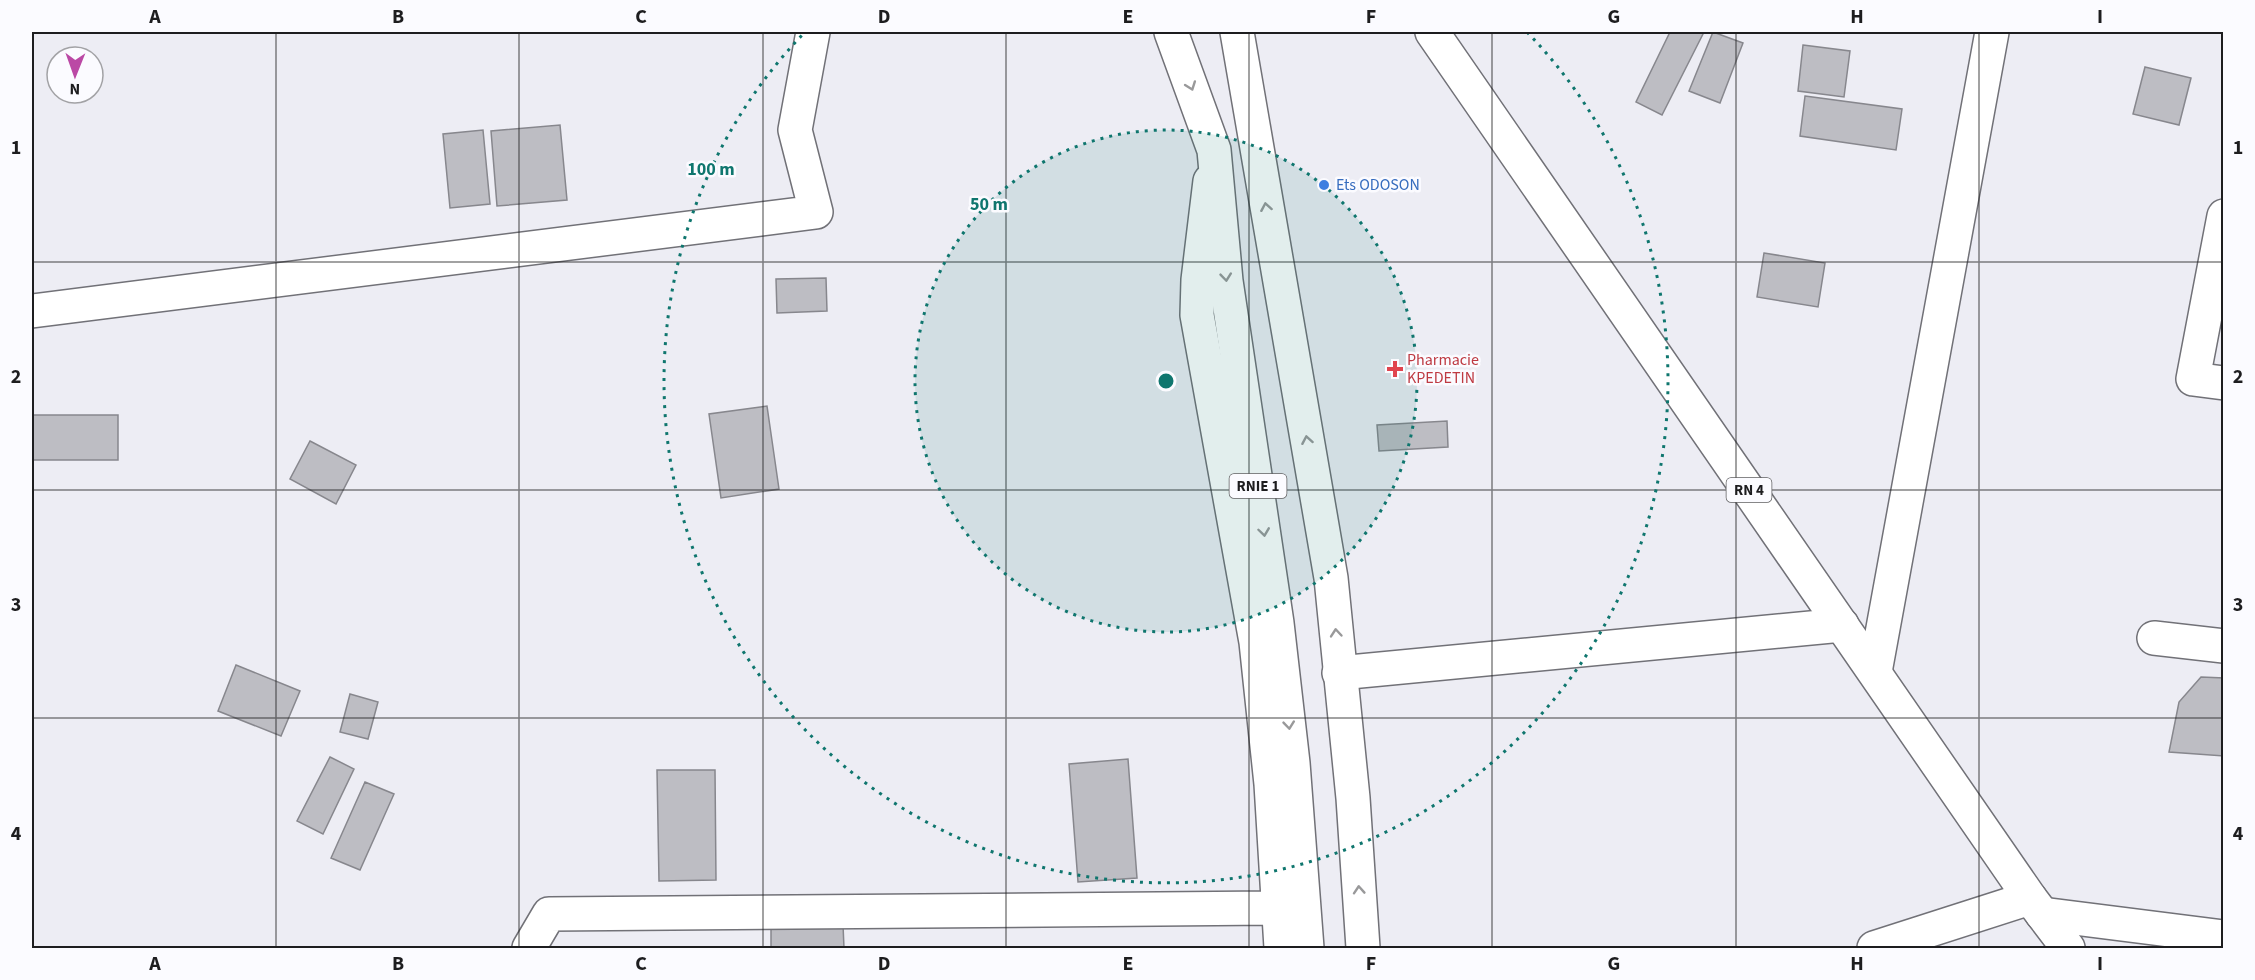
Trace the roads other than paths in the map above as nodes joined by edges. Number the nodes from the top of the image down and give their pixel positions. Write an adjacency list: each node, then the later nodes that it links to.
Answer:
1 (813, 32): 8 (main road)
2 (1171, 32): 6 (main road, RNIE 1, one-way to 6)
3 (1237, 32): 14 (main road, one-way to 3)
4 (1432, 32): 10 (main road, RN 4)
5 (1992, 32): 13 (main road)
6 (1214, 150): 16 (main road); 20 (main road, RNIE 1, one-way to 20)
7 (2223, 216): 9 (main road)
8 (32, 311)
9 (2223, 383)
10 (1842, 625): 13 (main road, RN 4); 14 (main road)
11 (2154, 638): 12 (main road)
12 (2223, 646)
13 (1875, 672): 15 (main road, RN 4)
14 (1340, 673): 21 (main road, one-way to 14)
15 (2036, 906): 17 (main road); 22 (main road); 23 (main road, RN 4)
16 (1279, 908): 18 (main road); 19 (main road)
17 (2223, 937)
18 (528, 948)
19 (1281, 948)
20 (1306, 948)
21 (1363, 948)
22 (1874, 948)
23 (2068, 948)

